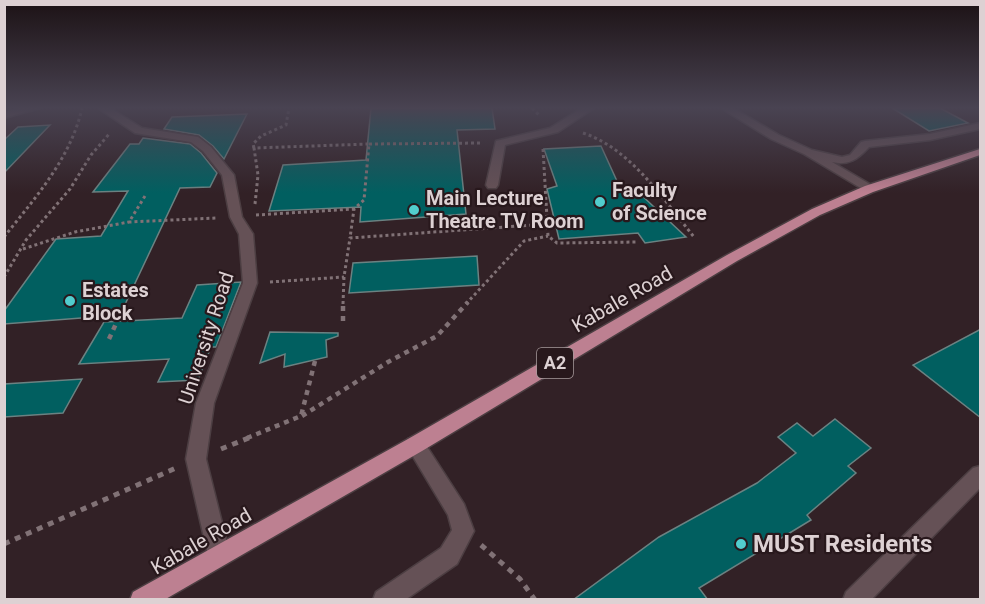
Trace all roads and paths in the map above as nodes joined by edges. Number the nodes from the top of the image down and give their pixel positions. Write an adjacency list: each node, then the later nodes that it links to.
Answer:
1 (73, 136): 23 (path)
2 (108, 136): 27 (path)
3 (173, 136): 19 (street, University Road)
4 (263, 136): 12 (path)
5 (528, 136): 10 (street)
6 (550, 136): 21 (path)
7 (595, 136): 24 (path)
8 (774, 136): 13 (street)
9 (934, 136): 13 (street)
10 (500, 143): 11 (path); 15 (street)
11 (369, 144): 12 (path); 18 (path)
12 (254, 148): 18 (path)
13 (808, 152): 16 (street)
14 (981, 152): 16 (main road, Kabale Road / A2)
15 (492, 185)
16 (869, 189): 36 (main road, Kabale Road / A2)
17 (145, 196): 20 (path)
18 (354, 209): 25 (path)
19 (237, 217): 20 (path); 30 (street, University Road)
20 (129, 222): 27 (path)
21 (547, 224): 22 (path); 25 (path)
22 (548, 236): 26 (path); 35 (path)
23 (4, 237)
24 (694, 237)
25 (350, 238): 29 (path)
26 (637, 242)
27 (21, 250): 28 (path)
28 (4, 277)
29 (344, 277): 30 (path); 32 (path)
30 (250, 283): 37 (street, University Road)
31 (120, 315): 33 (path)
32 (342, 321)
33 (109, 339)
34 (315, 361): 35 (path)
35 (301, 416): 37 (path)
36 (415, 445): 39 (street); 41 (main road, Kabale Road / A2)
37 (196, 459): 40 (path); 41 (street, University Road)
38 (981, 476): 45 (street)
39 (463, 531): 43 (street); 44 (path)
40 (4, 544)
41 (219, 555): 42 (main road, Kabale Road / A2)
42 (141, 600)
43 (384, 600)
44 (535, 600)
45 (854, 600)

